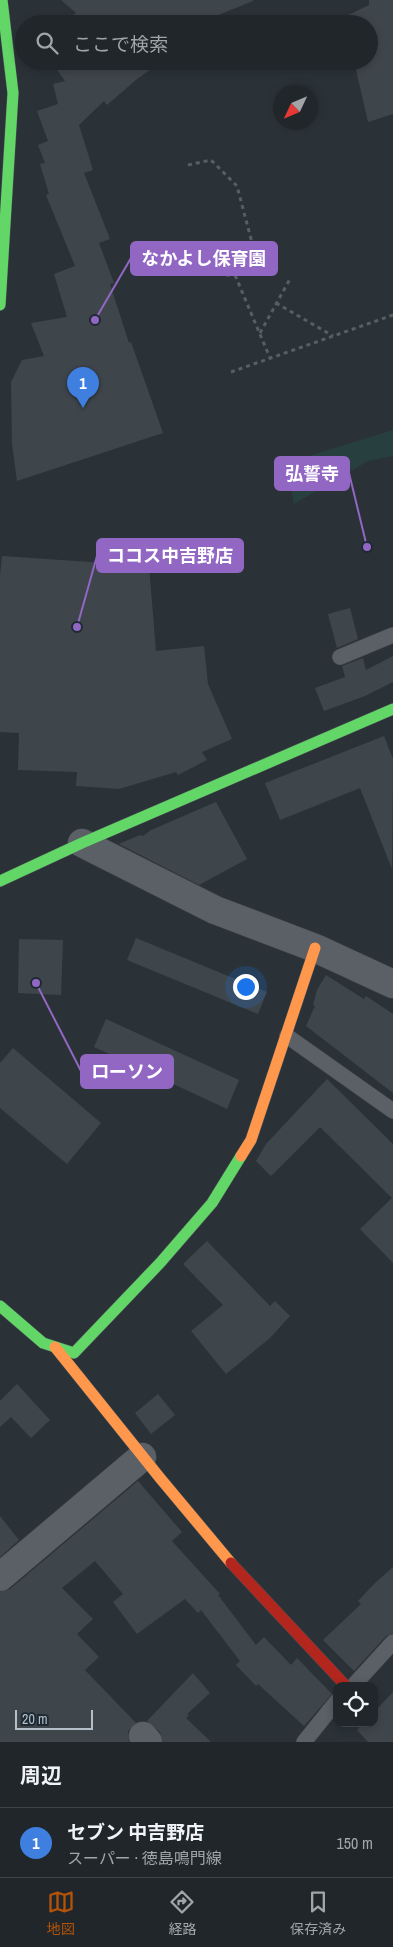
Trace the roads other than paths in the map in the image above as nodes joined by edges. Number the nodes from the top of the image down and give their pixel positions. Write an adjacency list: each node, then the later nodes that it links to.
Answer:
1 (2, 0): 2 (street)
2 (3, 46): 3 (street)
3 (0, 306)
4 (393, 636): 5 (lane)
5 (340, 658)
6 (393, 709): 7 (street)
7 (82, 843): 8 (street); 9 (street)
8 (0, 881)
9 (315, 948): 10 (street); 11 (street)
10 (393, 984)
11 (287, 1036): 12 (lane); 14 (street)
12 (393, 1111)
13 (0, 1306): 14 (street)
14 (55, 1347): 15 (street)
15 (142, 1457): 16 (street); 18 (street)
16 (0, 1577)
17 (393, 1642): 19 (lane)
18 (342, 1682)
19 (357, 1682)
20 (333, 1706): 21 (lane)
21 (304, 1742)

